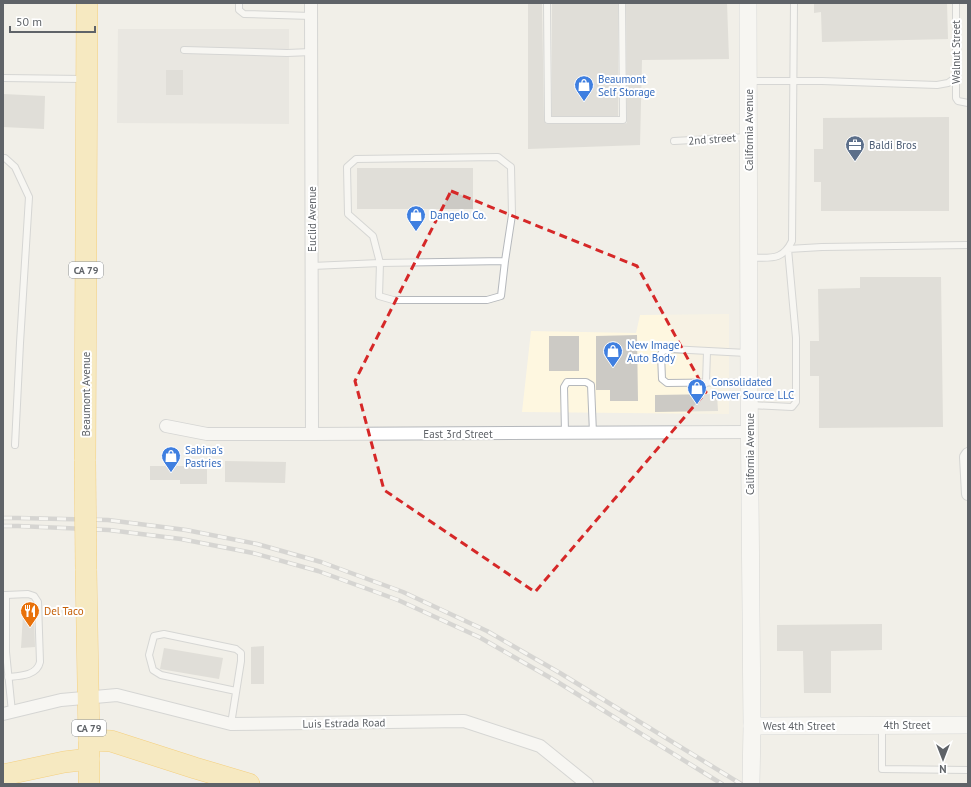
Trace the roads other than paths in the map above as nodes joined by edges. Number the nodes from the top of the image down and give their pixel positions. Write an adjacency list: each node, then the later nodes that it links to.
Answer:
1 (87, 3): 14 (highway, Beaumont Avenue / CA 79)
2 (239, 3): 9 (lane)
3 (311, 3): 9 (street, Euclid Avenue)
4 (547, 3): 5 (lane)
5 (622, 3)
6 (748, 3): 15 (street, California Avenue)
7 (794, 3): 16 (lane)
8 (956, 3): 13 (lane, Walnut Street)
9 (311, 16): 11 (street, Euclid Avenue)
10 (184, 50): 11 (lane)
11 (311, 52): 26 (street, Euclid Avenue)
12 (3, 78): 14 (lane)
13 (955, 78): 16 (lane); 17 (lane, Walnut Street)
14 (86, 79): 43 (highway, Beaumont Avenue / CA 79, bridge)
15 (748, 81): 16 (lane); 18 (street, California Avenue)
16 (794, 82): 22 (lane)
17 (968, 103)
18 (749, 137): 19 (lane, 2nd street); 23 (street, California Avenue)
19 (674, 141)
20 (3, 158): 37 (lane)
21 (968, 244): 22 (lane)
22 (788, 249): 23 (lane); 31 (lane)
23 (749, 258): 28 (street, California Avenue)
24 (505, 261): 25 (lane); 25 (lane); 25 (lane)
25 (380, 263): 26 (lane)
26 (312, 266): 36 (street, Euclid Avenue)
27 (707, 351): 28 (lane); 30 (lane); 30 (lane)
28 (749, 353): 29 (street, California Avenue)
29 (749, 382): 30 (lane); 31 (street, California Avenue)
30 (706, 383)
31 (750, 405): 33 (street, California Avenue)
32 (166, 426): 36 (street, East 3rd Street)
33 (750, 432): 35 (street, East 3rd Street); 48 (street, California Avenue)
34 (565, 433): 35 (street, East 3rd Street); 35 (lane); 36 (street, East 3rd Street)
35 (593, 433)
36 (312, 434)
37 (15, 445)
38 (968, 454): 39 (street)
39 (968, 494)
40 (4, 595): 41 (lane); 41 (lane)
41 (8, 677): 44 (lane)
42 (236, 691): 42 (lane); 45 (lane)
43 (88, 697): 44 (street, Luis Estrada Road); 45 (street, Luis Estrada Road); 50 (highway, Beaumont Avenue / CA 79)
44 (8, 713)
45 (231, 724): 55 (street, Luis Estrada Road)
46 (882, 725): 47 (street, 4th Street); 49 (street, 4th Street); 51 (lane)
47 (968, 725)
48 (752, 726): 49 (street, West 4th Street); 56 (street, California Avenue)
49 (847, 726)
50 (89, 749): 52 (highway); 53 (highway, Beaumont Avenue / CA 79); 54 (highway)
51 (968, 770)
52 (3, 775)
53 (89, 784)
54 (249, 784)
55 (587, 784)
56 (751, 784)

